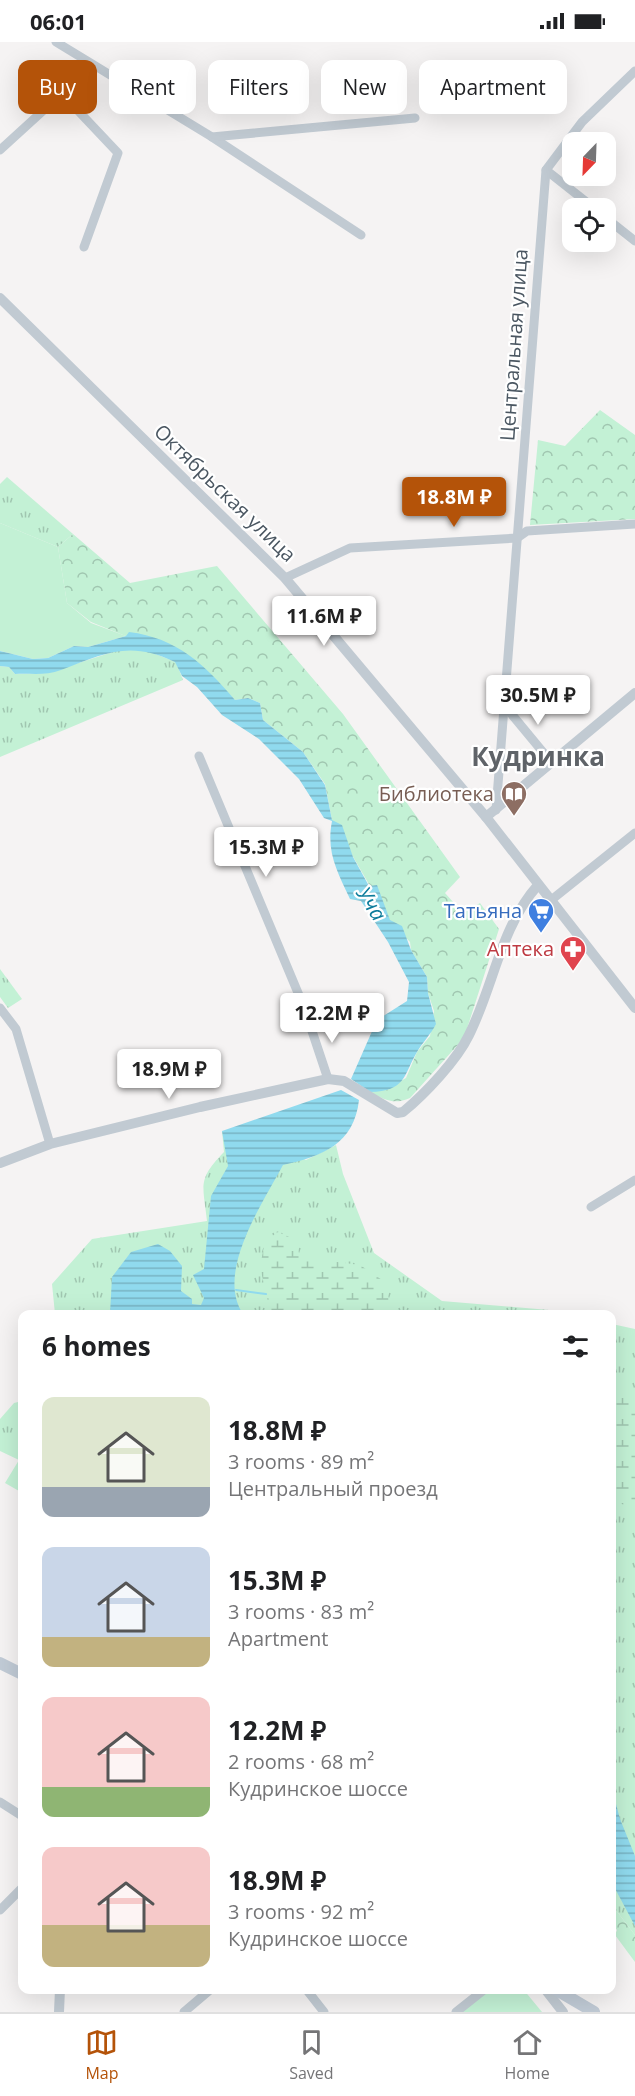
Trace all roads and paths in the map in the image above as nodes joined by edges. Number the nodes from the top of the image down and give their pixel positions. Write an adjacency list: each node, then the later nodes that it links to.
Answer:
1 (56, 42): 4 (street)
2 (635, 71): 6 (street)
3 (415, 118): 4 (street)
4 (212, 137): 9 (street)
5 (0, 150): 11 (street)
6 (546, 170): 7 (street); 14 (street, Центральная улица)
7 (581, 198)
8 (616, 226): 10 (street)
9 (361, 235)
10 (635, 242)
11 (84, 247)
12 (0, 298): 15 (street, Октябрьская улица)
13 (635, 524): 14 (street)
14 (517, 538): 15 (street); 17 (street, Центральная улица)
15 (285, 578): 21 (street, Октябрьская улица)
16 (635, 693): 19 (street)
17 (504, 705): 19 (street); 20 (street, Центральная улица)
18 (199, 756): 27 (street)
19 (552, 763): 20 (street)
20 (496, 810): 21 (street)
21 (486, 817): 23 (street, Октябрьская улица)
22 (635, 833): 24 (street)
23 (538, 885): 24 (street, Октябрьская улица); 27 (street)
24 (550, 901): 26 (street, Октябрьская улица)
25 (0, 1008): 28 (street)
26 (635, 1008)
27 (328, 1079): 28 (street)
28 (50, 1144): 29 (street)
29 (0, 1163)
30 (635, 1180): 31 (street)
31 (591, 1207)
32 (0, 1663): 33 (main road)
33 (18, 1672)
34 (0, 1802): 35 (street)
35 (18, 1813)
36 (18, 1892): 37 (street)
37 (0, 1910)
38 (60, 1994): 45 (street)
39 (205, 1994): 46 (street)
40 (310, 1994): 47 (street)
41 (478, 1994): 48 (street)
42 (549, 1994): 49 (street)
43 (560, 1994): 50 (main road)
44 (562, 1994): 51 (main road)
45 (59, 2012)
46 (184, 2012)
47 (324, 2012)
48 (456, 2012)
49 (563, 2012)
50 (583, 2012)
51 (594, 2012)

